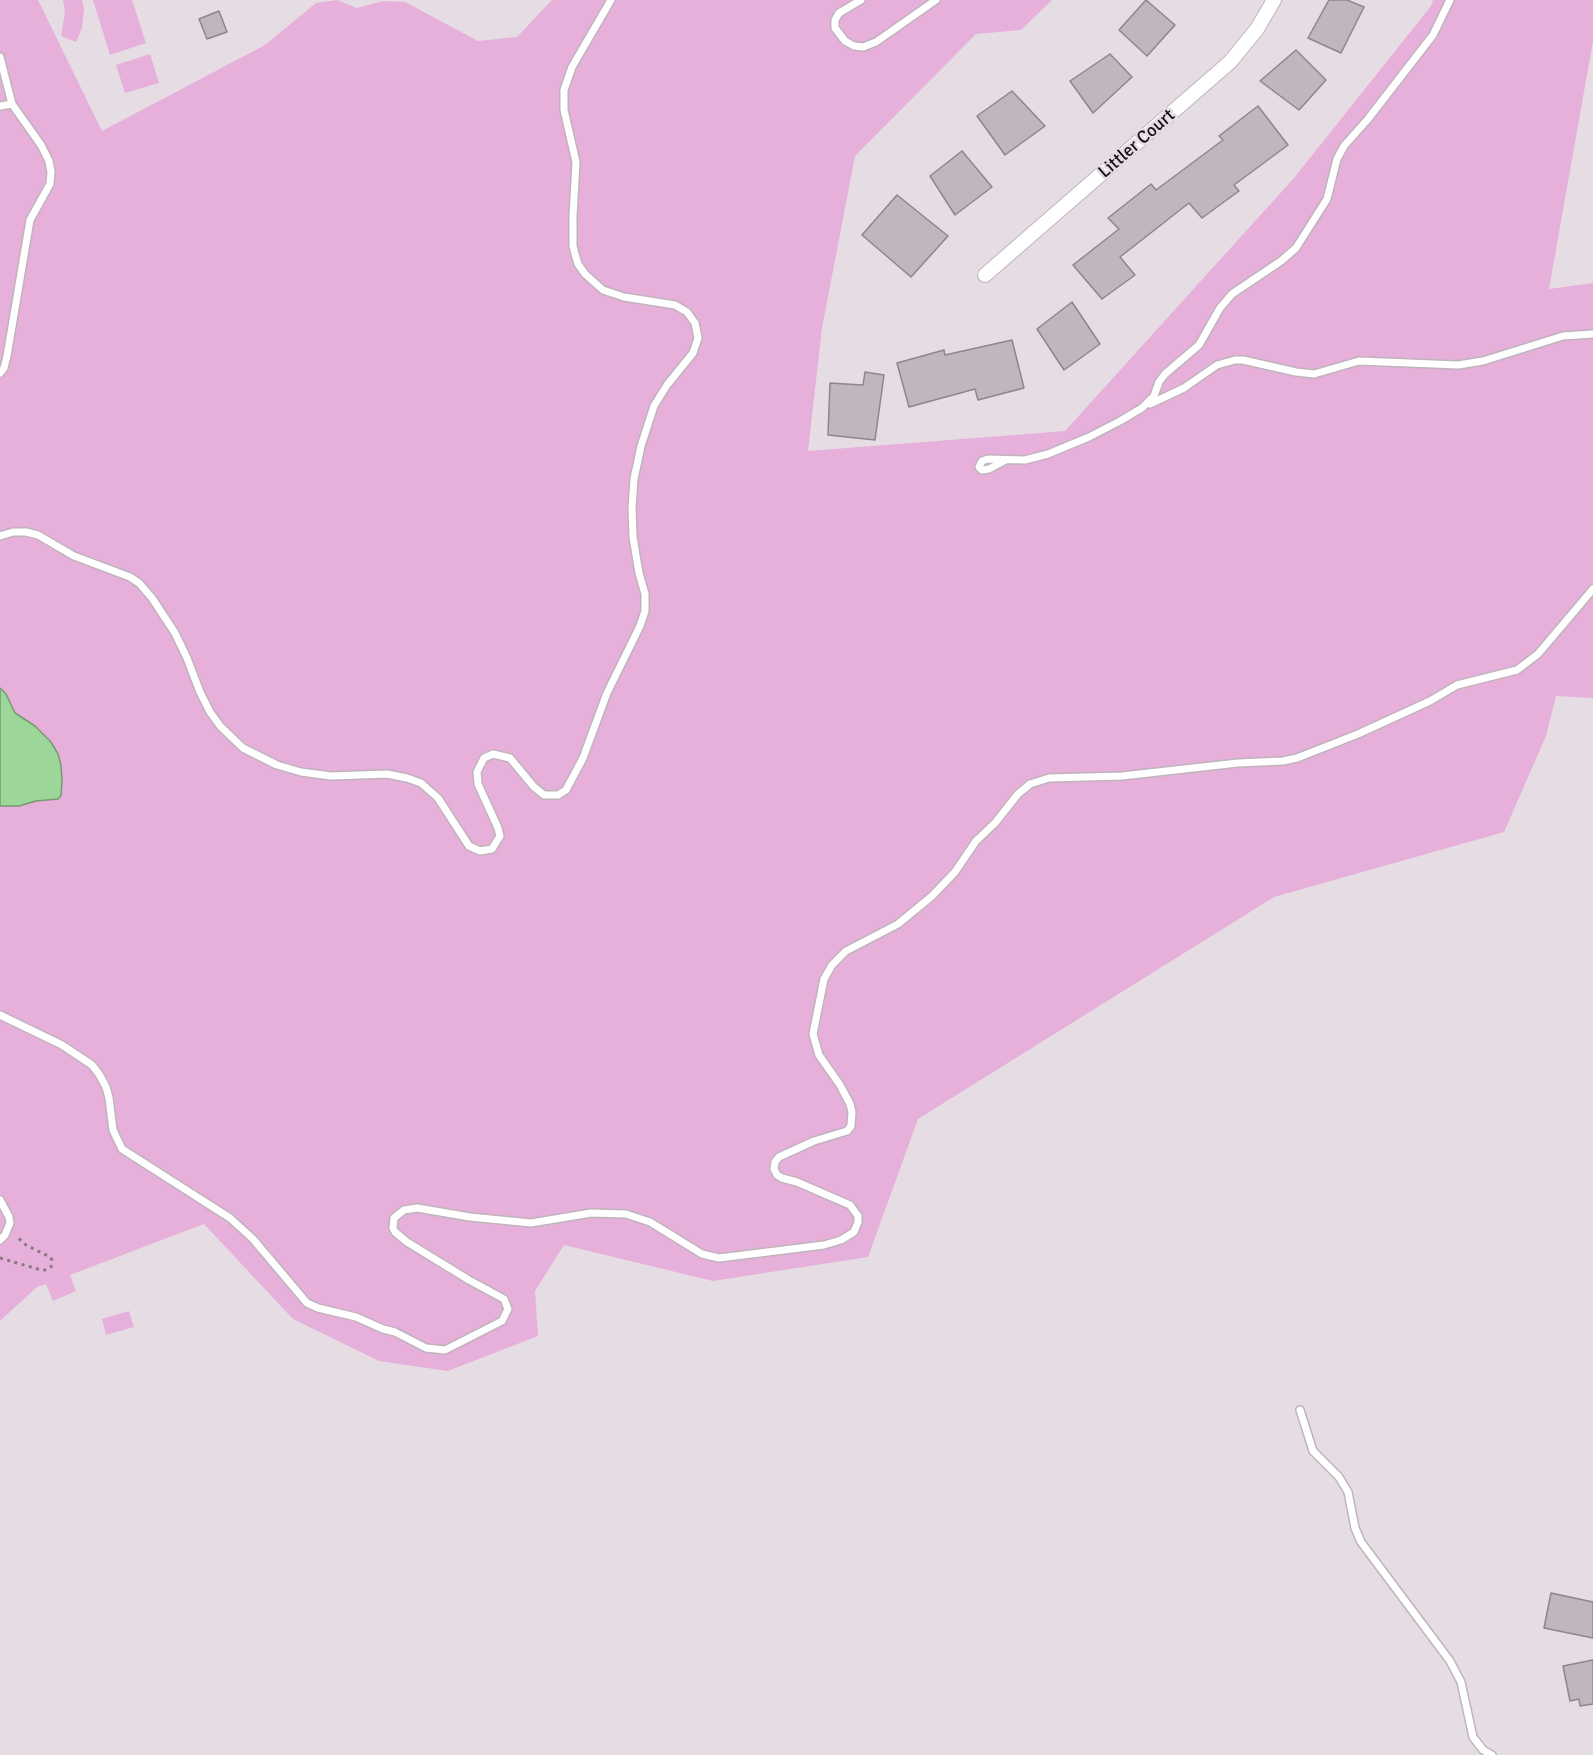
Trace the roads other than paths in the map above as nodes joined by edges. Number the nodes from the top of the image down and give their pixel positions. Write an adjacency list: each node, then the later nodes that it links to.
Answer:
1 (611, 0): 14 (lane)
2 (861, 0): 3 (lane)
3 (936, 0)
4 (1274, 0): 9 (street, Littler Court)
5 (1450, 0): 12 (lane)
6 (0, 57): 7 (lane)
7 (12, 104): 8 (lane); 11 (lane)
8 (0, 106)
9 (985, 275)
10 (1593, 334): 12 (lane)
11 (0, 373)
12 (1142, 408): 13 (lane)
13 (1006, 460)
14 (0, 536)
15 (1593, 589): 16 (lane)
16 (0, 1015)
17 (0, 1200): 18 (lane)
18 (0, 1240)
19 (1300, 1410): 20 (lane)
20 (1492, 1755)

